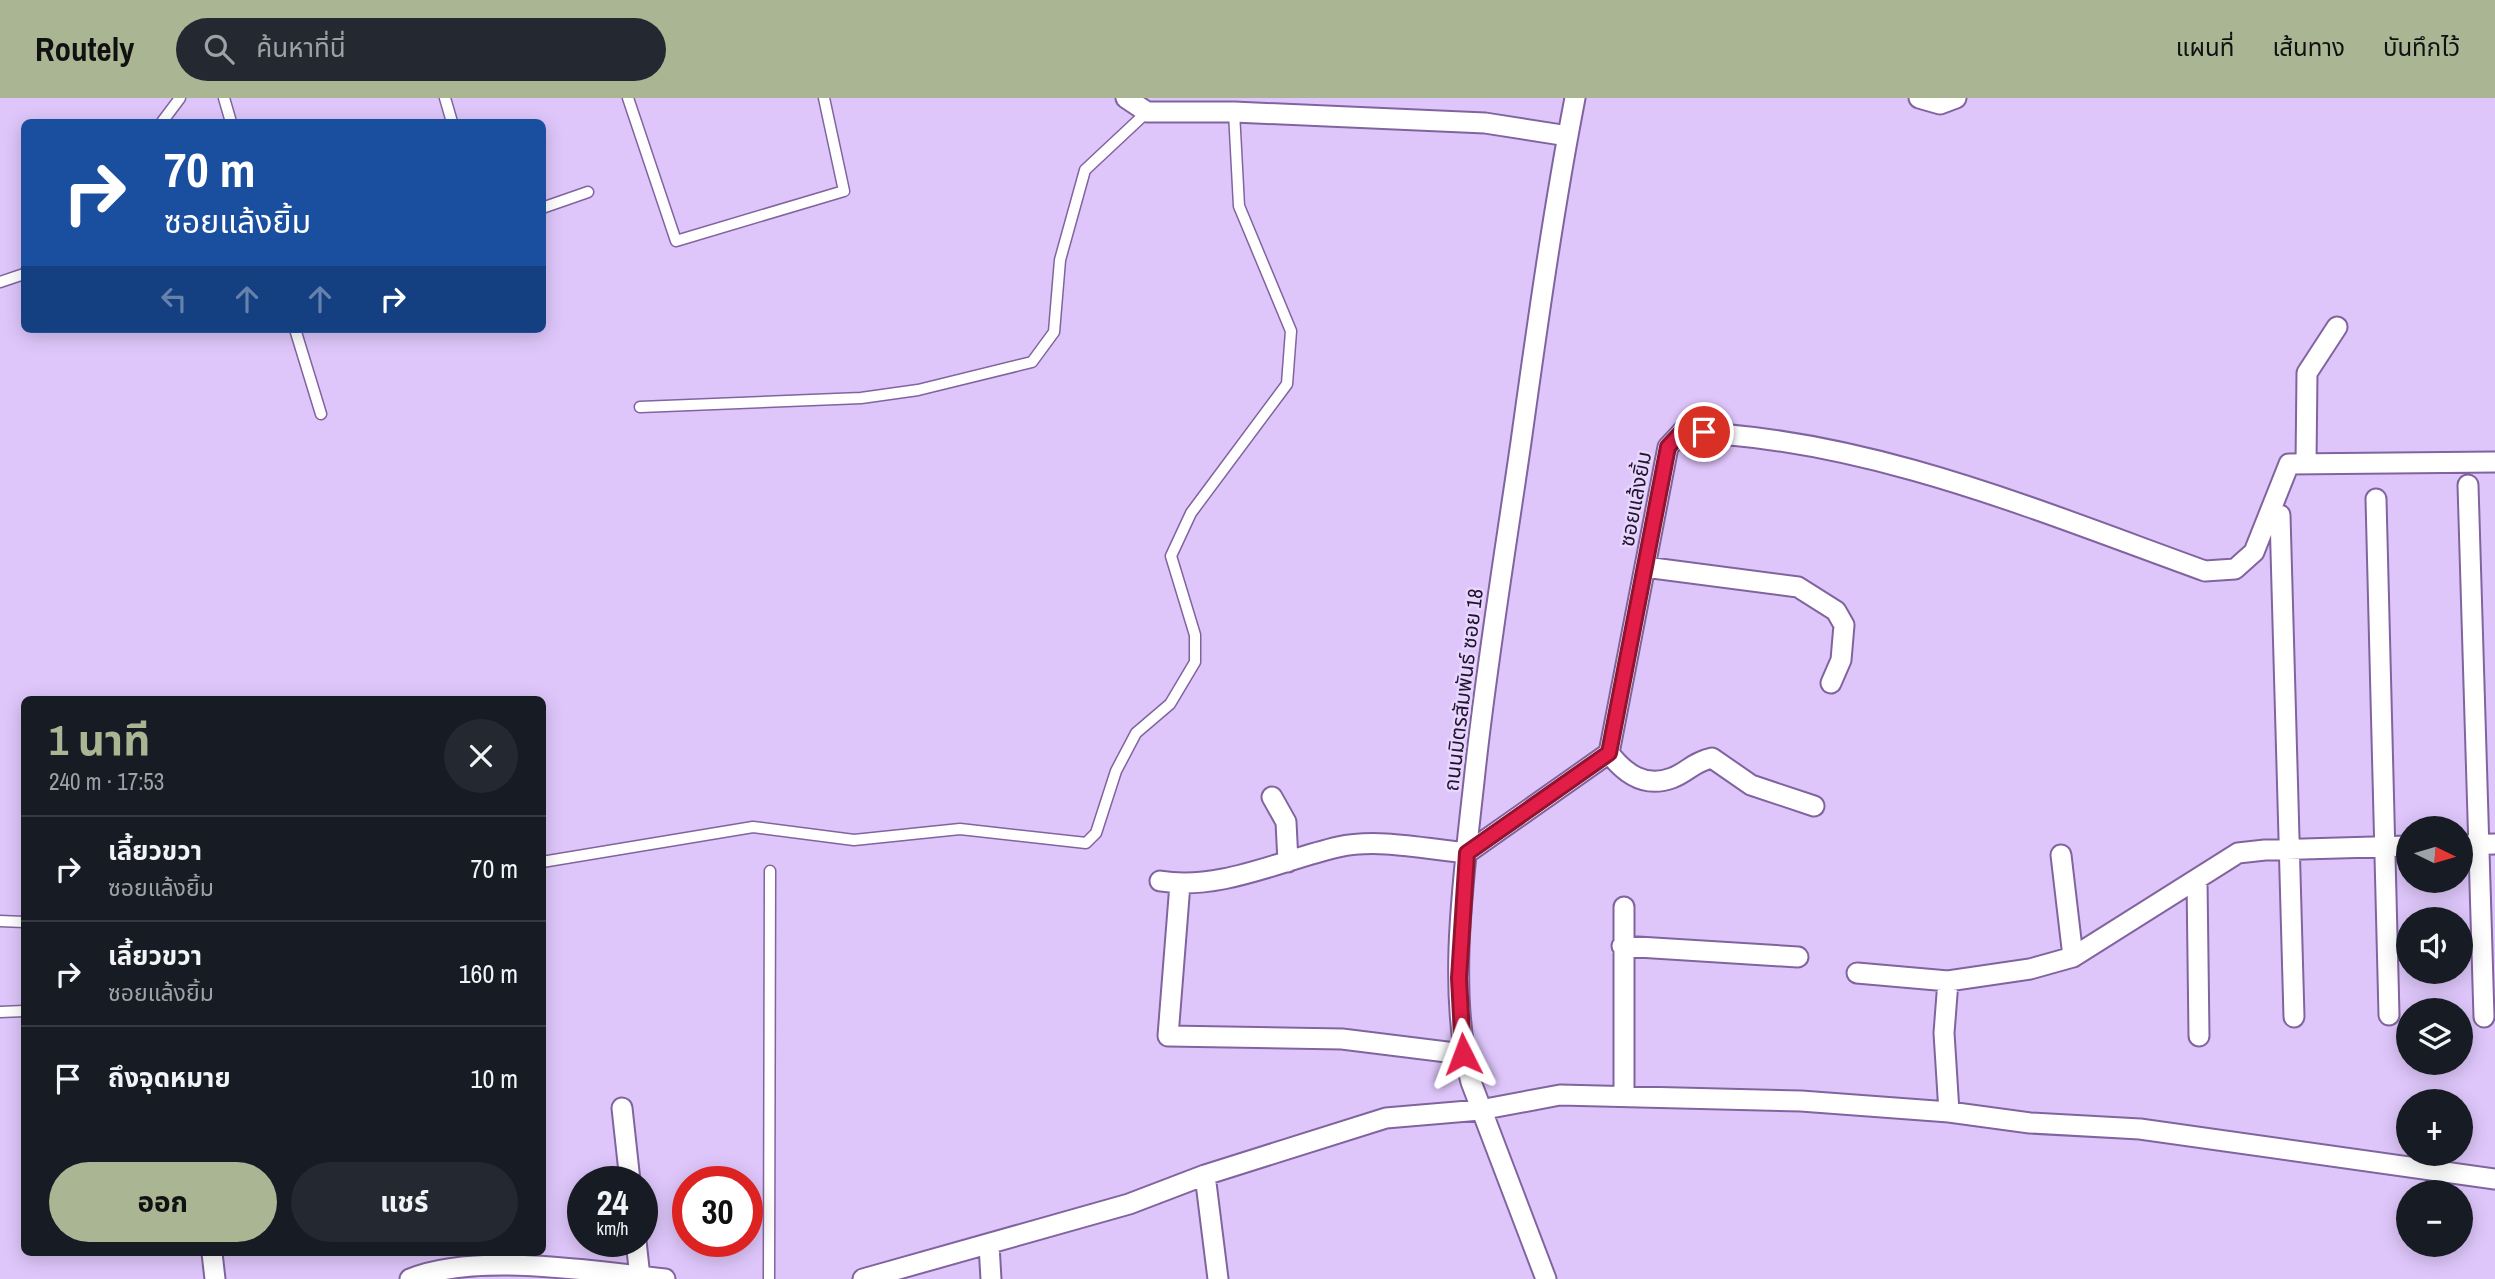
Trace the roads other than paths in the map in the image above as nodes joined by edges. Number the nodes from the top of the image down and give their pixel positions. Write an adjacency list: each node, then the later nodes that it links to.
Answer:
1 (180, 98): 12 (lane)
2 (223, 98): 13 (lane)
3 (445, 98): 14 (lane)
4 (628, 98): 5 (lane)
5 (824, 98)
6 (1126, 98): 10 (street)
7 (1576, 98): 15 (street, ถนนมิตรสัมพันธ์ ซอย 18)
8 (1919, 98): 9 (street)
9 (1956, 98)
10 (1147, 112): 11 (street); 22 (lane)
11 (1234, 112): 15 (street); 40 (lane)
12 (164, 119)
13 (230, 119)
14 (451, 119)
15 (1568, 136): 38 (street, ถนนมิตรสัมพันธ์ ซอย 18)
16 (589, 192): 17 (lane)
17 (546, 207)
18 (21, 275): 19 (lane)
19 (0, 282)
20 (2336, 327): 25 (street)
21 (296, 333): 23 (lane)
22 (640, 407)
23 (321, 414)
24 (2495, 462): 25 (street)
25 (2306, 463): 29 (street, ซอยแล้งยิ้ม)
26 (2469, 485): 34 (street)
27 (2376, 499): 35 (street)
28 (2280, 515): 37 (street)
29 (1645, 567): 30 (street); 31 (street, ซอยแล้งยิ้ม)
30 (1831, 683)
31 (1609, 753): 33 (street); 38 (street)
32 (1272, 797): 41 (street)
33 (1814, 806)
34 (2478, 845): 56 (street)
35 (2385, 847): 36 (street); 37 (street); 54 (street)
36 (2396, 847)
37 (2291, 849): 43 (street); 55 (street)
38 (1467, 853): 41 (street); 58 (street, ถนนมิตรสัมพันธ์ ซอย 18)
39 (2061, 855): 49 (street)
40 (546, 861)
41 (1288, 862): 58 (street)
42 (770, 871): 73 (lane)
43 (2197, 880): 49 (street); 57 (street)
44 (1624, 907): 47 (street)
45 (0, 921): 46 (lane)
46 (21, 922)
47 (1622, 946): 48 (street); 59 (street)
48 (1798, 957)
49 (2073, 957): 51 (street)
50 (1857, 973): 51 (street)
51 (1948, 981): 62 (street)
52 (21, 1011): 53 (lane)
53 (0, 1012)
54 (2389, 1015)
55 (2294, 1017)
56 (2484, 1017)
57 (2199, 1036)
58 (1463, 1054): 61 (street, ถนนมิตรสัมพันธ์ ซอย 18)
59 (1624, 1095): 61 (street); 62 (street)
60 (622, 1108): 63 (street)
61 (1480, 1110): 64 (street); 77 (street, ถนนมิตรสัมพันธ์ ซอย 18)
62 (1949, 1112): 65 (street)
63 (628, 1166)
64 (1205, 1175): 66 (street); 76 (street)
65 (2495, 1179)
66 (989, 1245): 74 (street); 75 (street)
67 (212, 1256): 71 (street)
68 (643, 1257): 70 (street)
69 (568, 1275): 70 (street); 72 (street)
70 (652, 1278)
71 (215, 1279)
72 (410, 1279)
73 (769, 1279)
74 (863, 1279)
75 (991, 1279)
76 (1218, 1279)
77 (1546, 1279)

